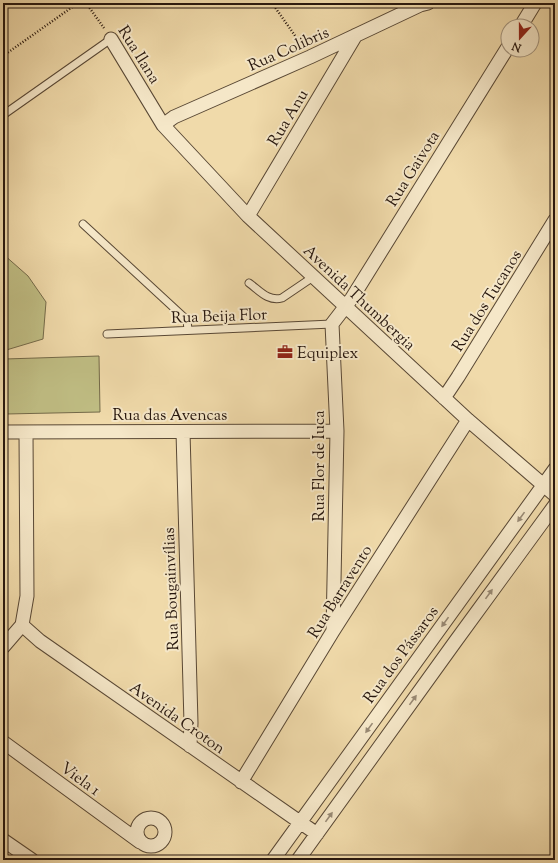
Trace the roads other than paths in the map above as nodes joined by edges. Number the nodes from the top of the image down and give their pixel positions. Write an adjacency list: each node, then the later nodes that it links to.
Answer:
1 (428, 3): 4 (street, Rua Colibris)
2 (535, 3): 3 (street)
3 (526, 18)
4 (356, 35): 8 (street, Rua Colibris); 9 (street, Rua Anu)
5 (111, 39): 7 (lane); 8 (street, Rua Ilana)
6 (501, 58): 14 (street, Rua Gaivota)
7 (3, 115)
8 (163, 125): 9 (street, Avenida Thumbergia)
9 (248, 216): 12 (street, Avenida Thumbergia)
10 (555, 220): 18 (street, Rua dos Tucanos)
11 (83, 224): 16 (lane)
12 (313, 277): 13 (lane); 14 (street, Avenida Thumbergia)
13 (249, 283)
14 (345, 307): 15 (street); 18 (street, Avenida Thumbergia)
15 (332, 324): 16 (lane, Rua Beija Flor); 20 (street, Rua Flor de Iuca)
16 (188, 330): 17 (lane, Rua Beija Flor)
17 (106, 334)
18 (444, 398): 19 (street, Avenida Thumbergia)
19 (468, 420): 25 (street, Avenida Thumbergia); 29 (street, Rua Barravento)
20 (337, 431): 23 (street, Rua das Avencas); 29 (street, Rua Flor de Iuca)
21 (3, 432): 22 (street, Rua das Avencas)
22 (26, 432): 23 (street, Rua das Avencas); 28 (street)
23 (183, 432): 32 (street, Rua Bougainvílias)
24 (555, 469): 25 (street, Rua dos Pássaros)
25 (543, 485): 26 (street, Avenida Thumbergia); 34 (street, Rua dos Pássaros, one-way to 34)
26 (555, 495)
27 (555, 505): 35 (street, one-way to 27)
28 (22, 625): 30 (street); 32 (street, Avenida Croton)
29 (333, 631): 33 (street, Rua Barravento)
30 (3, 647)
31 (3, 742): 37 (street, Viela 1)
32 (190, 746): 33 (street, Avenida Croton)
33 (241, 782): 34 (street, Avenida Croton)
34 (300, 823): 35 (street, Avenida Croton); 39 (street, Rua dos Pássaros)
35 (317, 834): 40 (street)
36 (3, 840): 38 (street)
37 (140, 842)
38 (32, 860)
39 (273, 860)
40 (298, 860)

